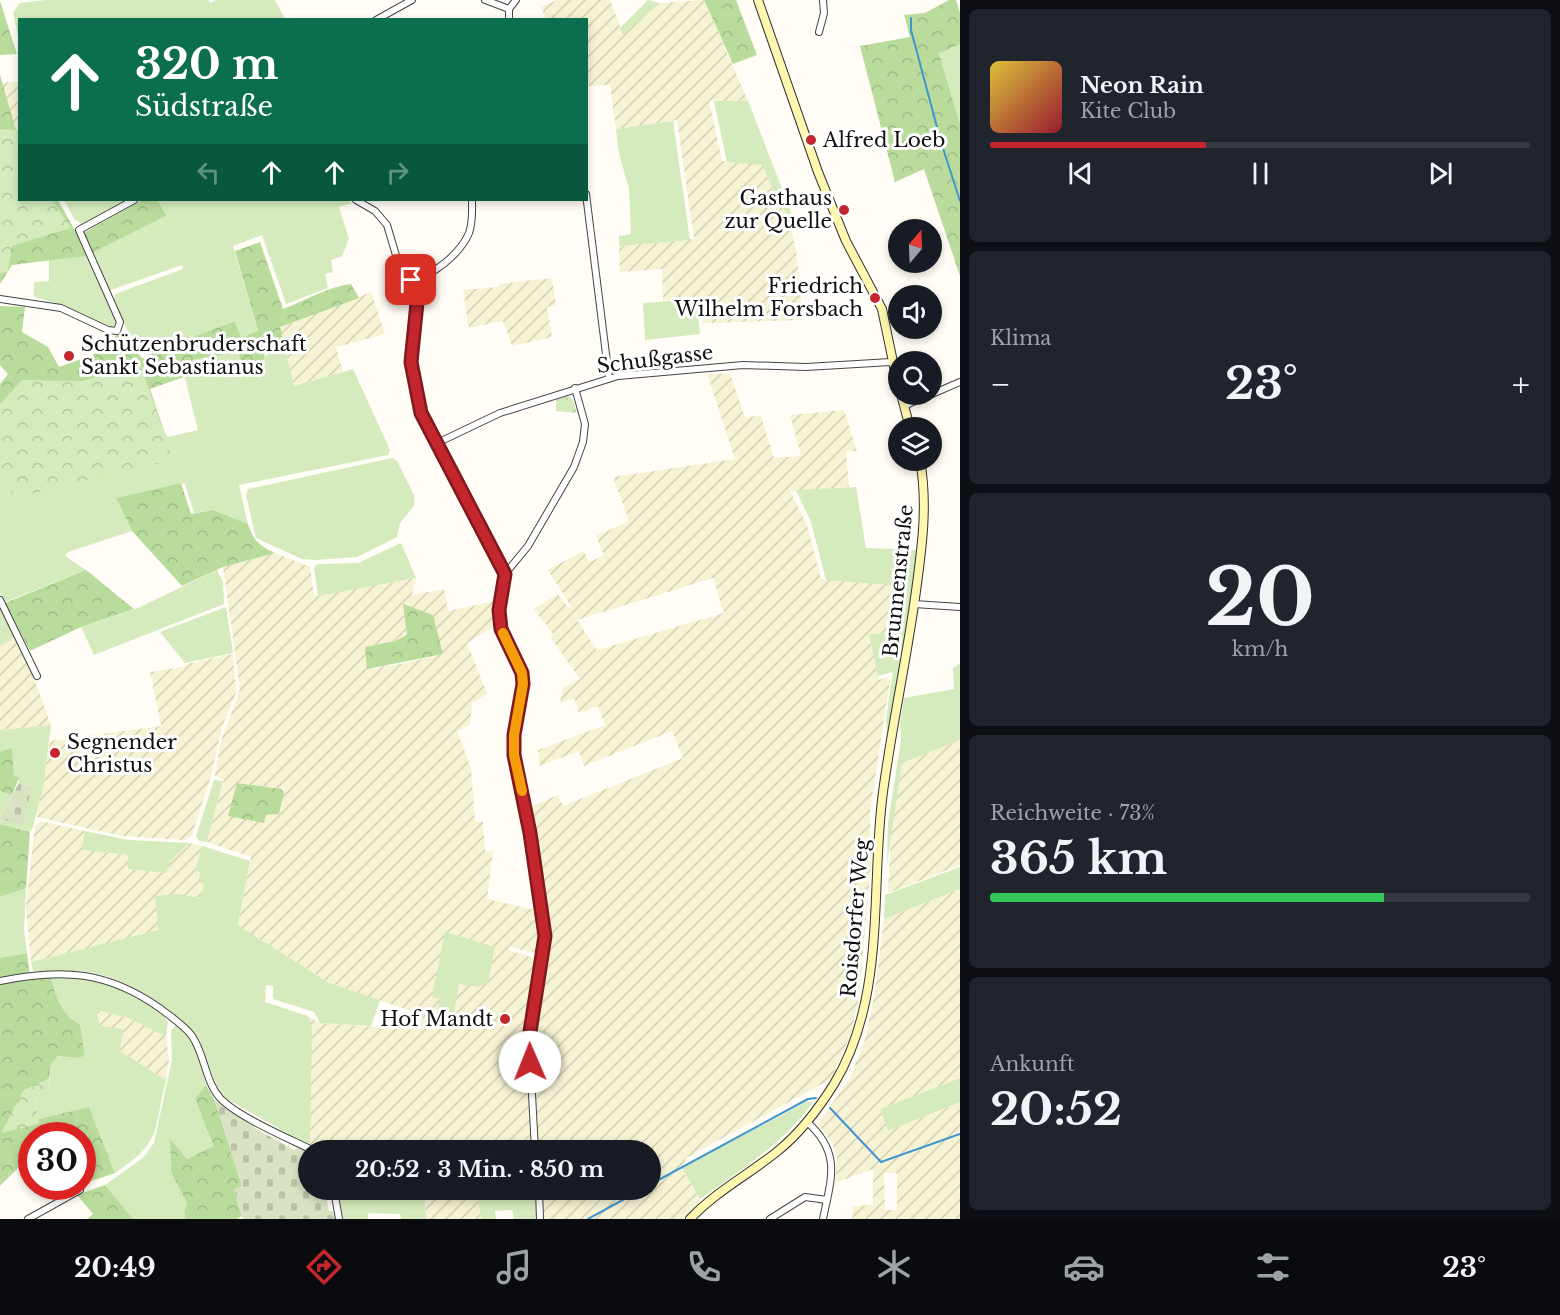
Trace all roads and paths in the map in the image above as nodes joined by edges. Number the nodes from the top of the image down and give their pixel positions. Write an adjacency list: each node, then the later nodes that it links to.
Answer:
1 (412, 0): 7 (street)
2 (485, 0): 6 (street)
3 (516, 0): 6 (street)
4 (758, 0): 18 (street)
5 (823, 0): 9 (street)
6 (509, 9): 8 (street)
7 (379, 18)
8 (509, 18)
9 (819, 32)
10 (132, 201): 17 (street)
11 (358, 201): 15 (street)
12 (472, 201): 14 (street)
13 (587, 201): 20 (street)
14 (426, 276): 15 (street); 16 (street)
15 (411, 280): 16 (street)
16 (418, 293): 26 (street)
17 (0, 299)
18 (889, 351)
19 (888, 362): 20 (street, Schußgasse)
20 (609, 378): 22 (street, Schußgasse)
21 (960, 382): 23 (street)
22 (575, 388): 26 (street, Schußgasse); 28 (street)
23 (942, 389)
24 (904, 406): 25 (street)
25 (907, 417)
26 (435, 444): 28 (street)
27 (922, 471): 30 (street, Brunnenstraße)
28 (505, 574): 36 (street)
29 (0, 600): 33 (street)
30 (914, 604): 31 (street); 32 (street, Brunnenstraße)
31 (960, 607)
32 (904, 670): 35 (street, Roisdorfer Weg)
33 (37, 676)
34 (0, 981): 37 (street)
35 (807, 1122): 41 (street); 45 (street, Roisdorfer Weg)
36 (534, 1140)
37 (298, 1142)
38 (62, 1200): 42 (street)
39 (336, 1200): 43 (street)
40 (539, 1200): 44 (street)
41 (827, 1200): 46 (street); 47 (street)
42 (28, 1219)
43 (339, 1219)
44 (540, 1219)
45 (690, 1219)
46 (770, 1219)
47 (823, 1219)

